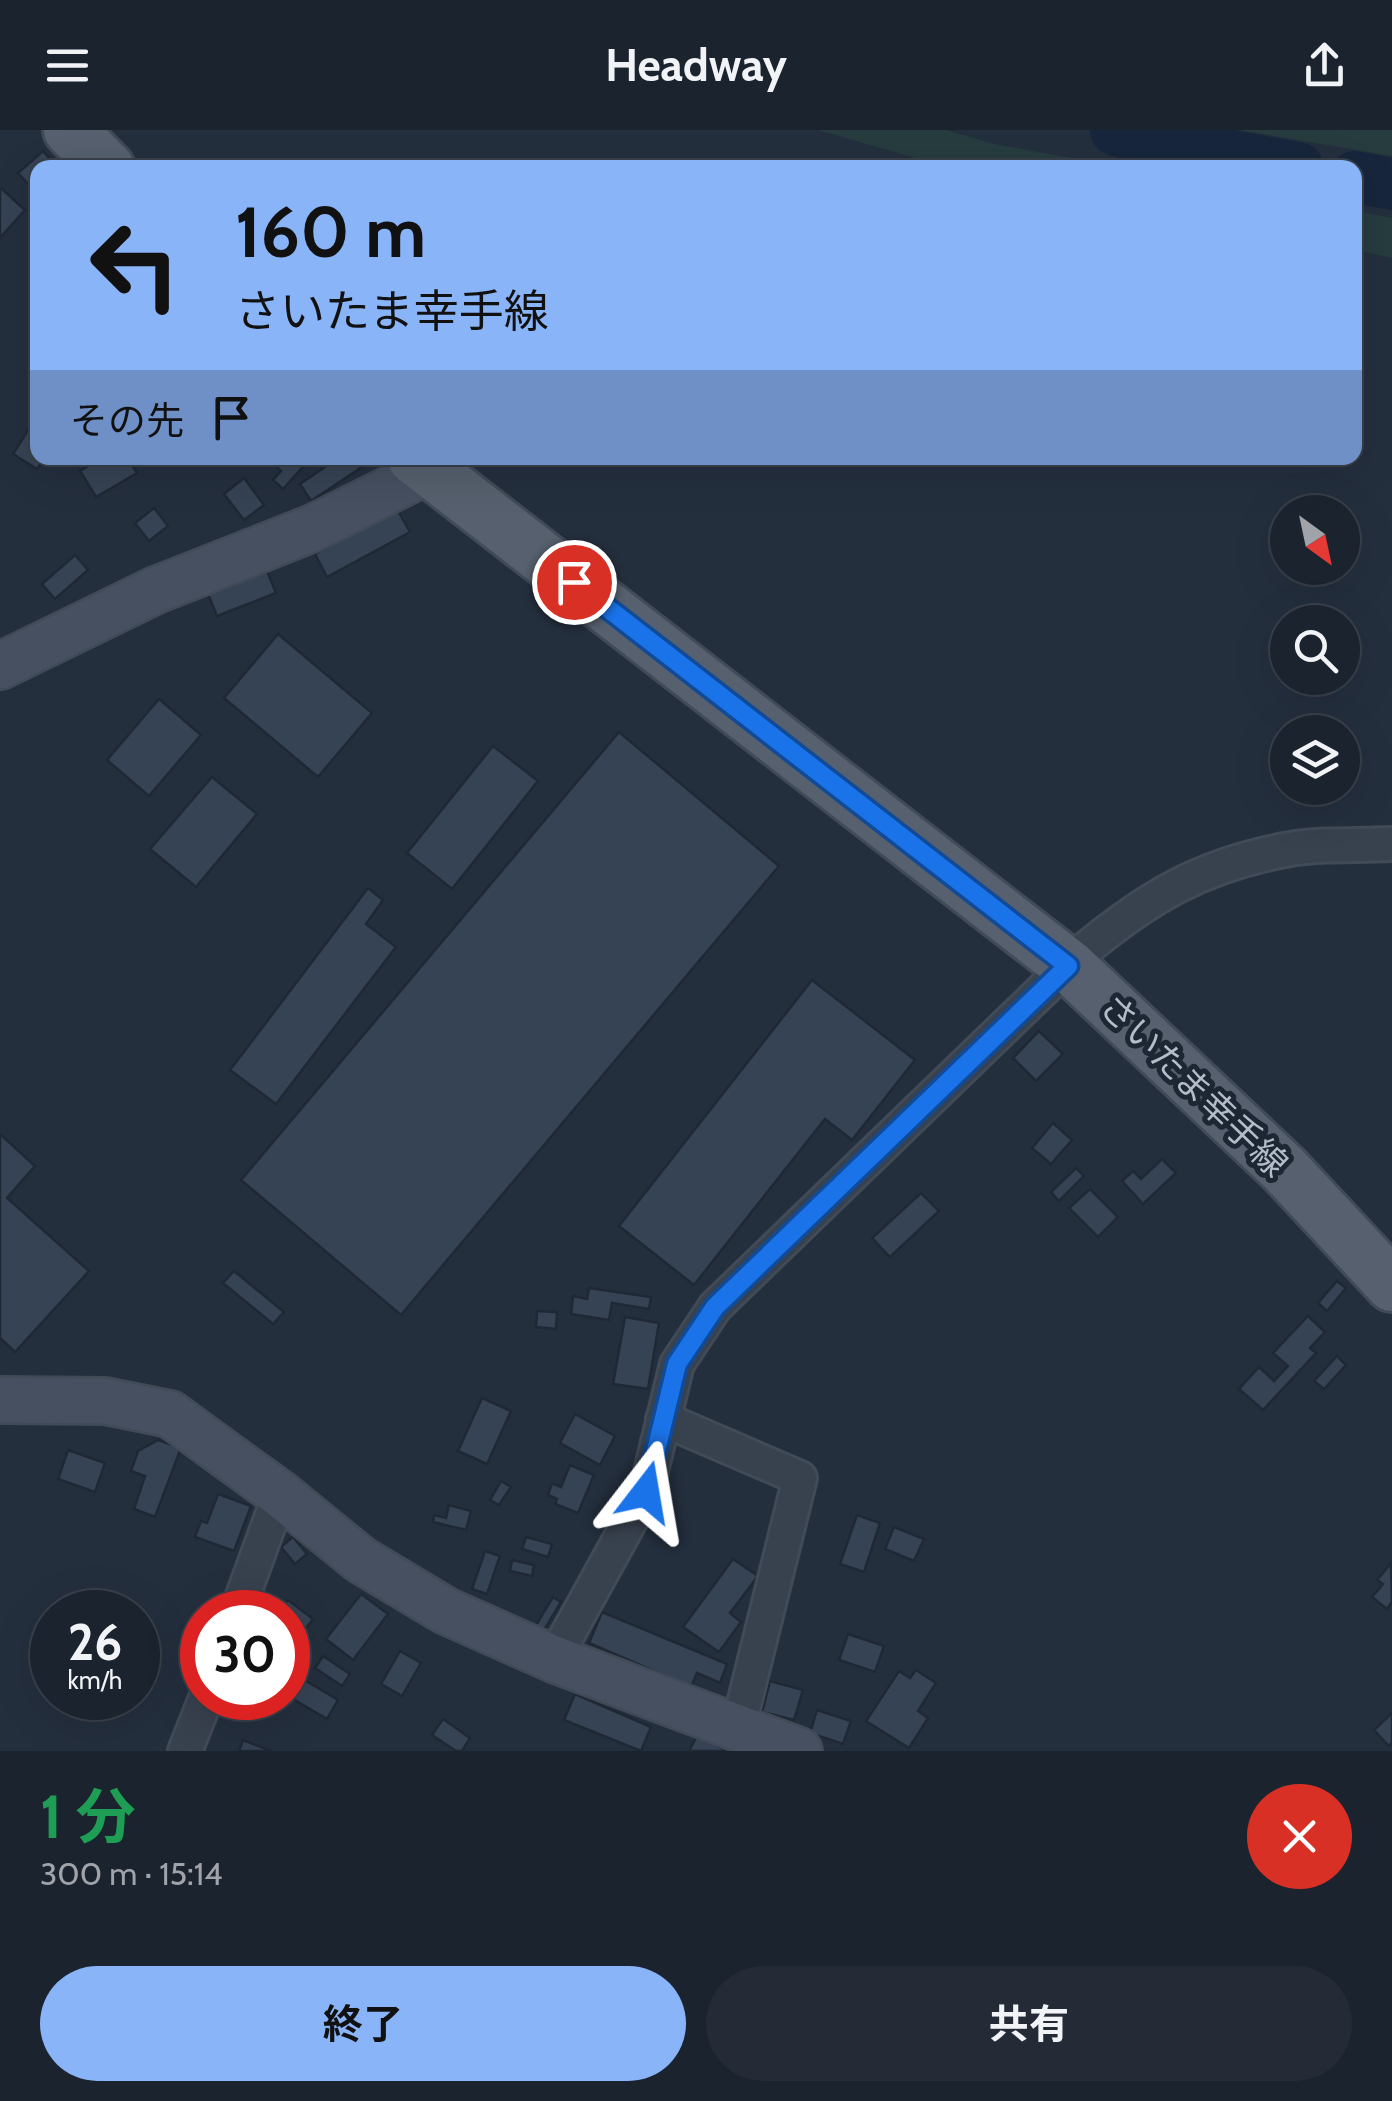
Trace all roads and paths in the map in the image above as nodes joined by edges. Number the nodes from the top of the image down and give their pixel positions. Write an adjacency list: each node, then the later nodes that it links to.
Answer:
1 (70, 130): 2 (main road)
2 (100, 160)
3 (418, 465): 5 (street)
4 (423, 465): 7 (main road, さいたま幸手線)
5 (0, 666)
6 (1392, 844): 7 (street)
7 (1068, 966): 8 (main road, さいたま幸手線); 10 (street)
8 (1392, 1285)
9 (0, 1400): 11 (street)
10 (663, 1419): 13 (street); 15 (street)
11 (280, 1494): 12 (street); 13 (street)
12 (244, 1590)
13 (554, 1658): 15 (street)
14 (197, 1720): 16 (street)
15 (738, 1728): 17 (street)
16 (185, 1751)
17 (799, 1751)

